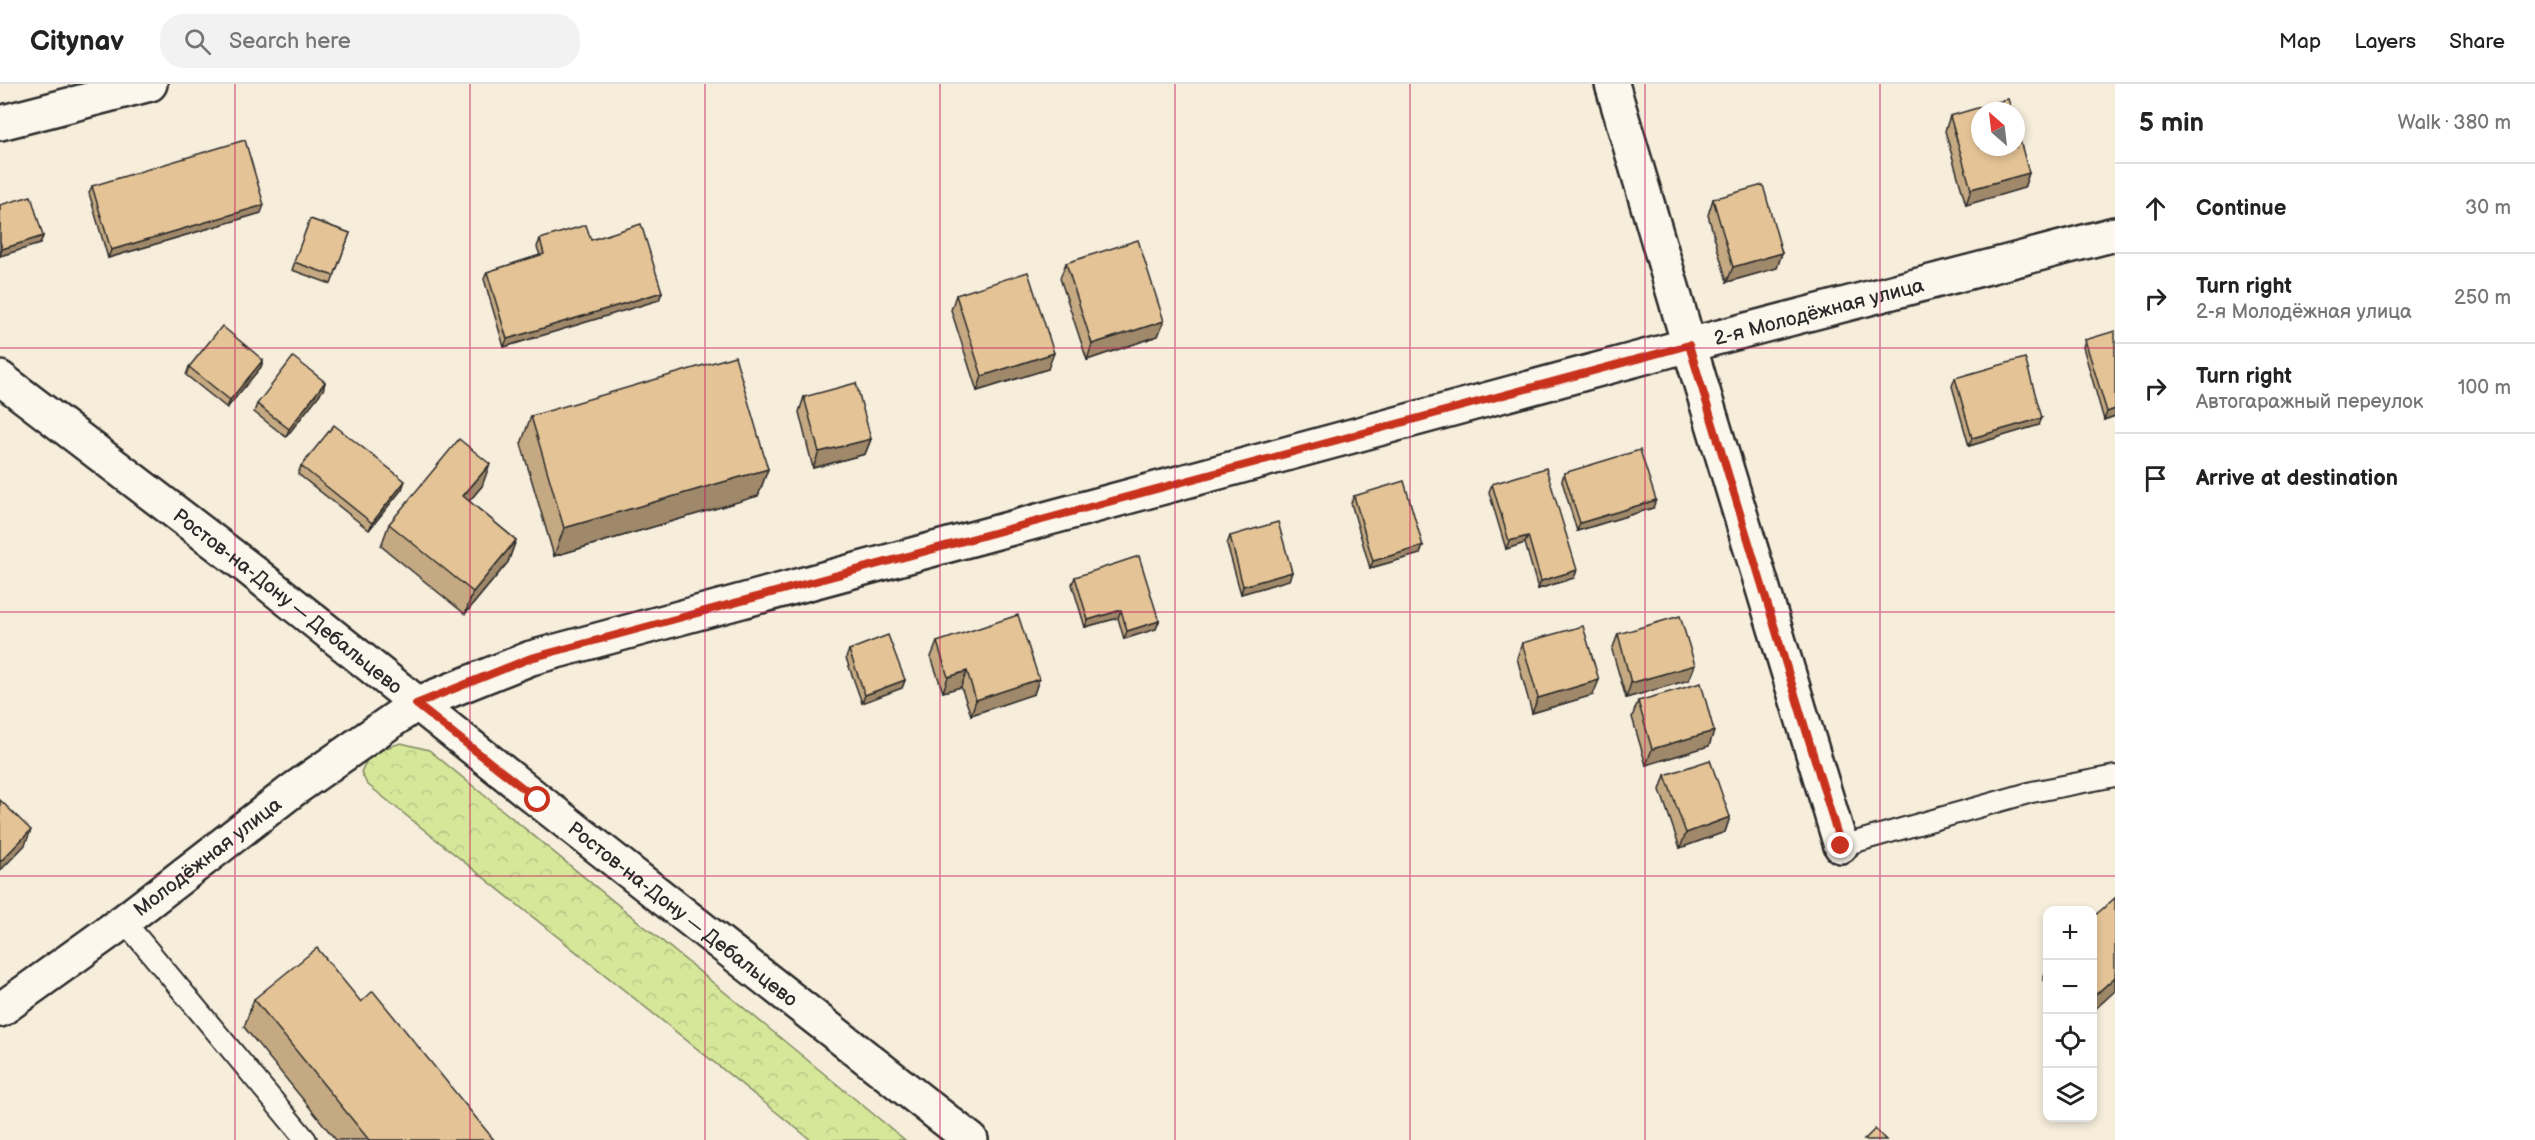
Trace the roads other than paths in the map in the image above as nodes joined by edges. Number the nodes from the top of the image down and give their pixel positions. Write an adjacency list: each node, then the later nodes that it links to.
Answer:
1 (150, 84): 3 (street)
2 (1612, 84): 5 (street)
3 (0, 123)
4 (2115, 234): 5 (street, 2-я Молодёжная улица)
5 (1689, 345): 7 (street, 2-я Молодёжная улица); 9 (street)
6 (0, 378): 7 (street, Ростов-на-Дону — Дебальцево)
7 (416, 704): 10 (street, Молодёжная улица); 13 (street, Ростов-на-Дону — Дебальцево)
8 (2115, 776): 9 (lane)
9 (1841, 846)
10 (124, 921): 11 (street, Молодёжная улица); 12 (lane)
11 (0, 1010)
12 (306, 1140)
13 (971, 1140)

